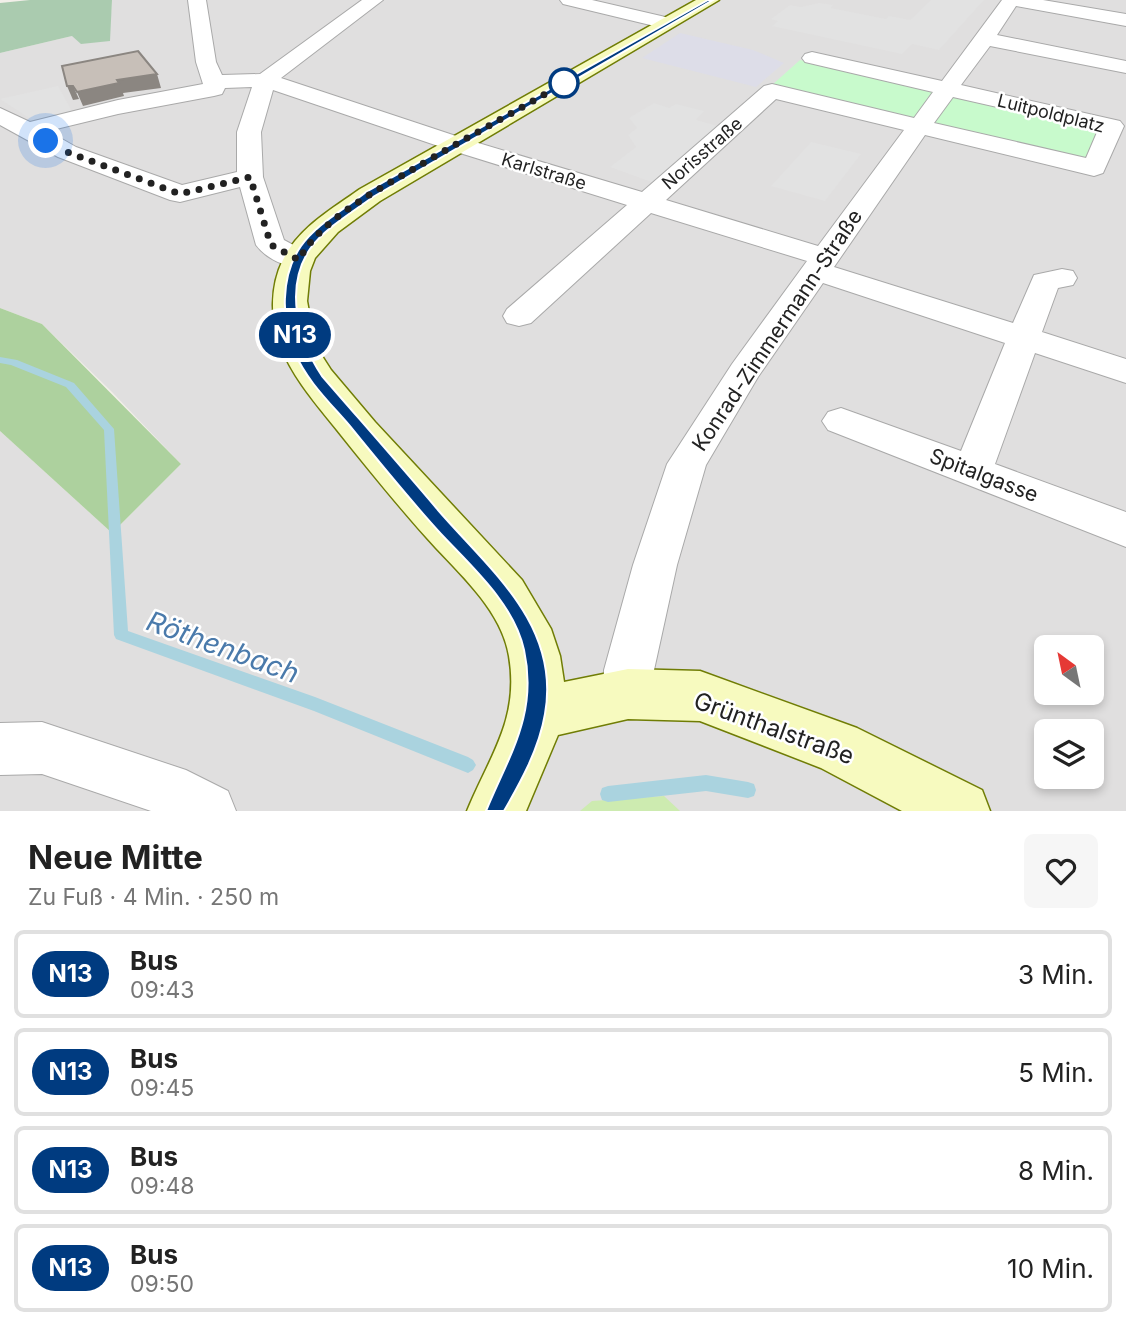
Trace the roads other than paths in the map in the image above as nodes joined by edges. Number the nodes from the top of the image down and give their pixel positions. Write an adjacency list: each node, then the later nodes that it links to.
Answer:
1 (197, 0): 12 (street)
2 (374, 0): 11 (street)
3 (569, 0): 7 (street)
4 (710, 0): 7 (main road)
5 (1011, 0): 6 (street); 8 (street, Konrad-Zimmermann-Straße)
6 (1126, 20)
7 (667, 23): 18 (main road)
8 (985, 39): 10 (street); 13 (street, Konrad-Zimmermann-Straße)
9 (812, 58): 13 (street, Luitpoldplatz)
10 (1126, 67)
11 (265, 80): 12 (street); 18 (street, Karlstraße); 19 (street)
12 (215, 82): 17 (street)
13 (948, 89): 15 (street, Konrad-Zimmermann-Straße); 16 (street, Luitpoldplatz)
14 (0, 115): 17 (street)
15 (919, 126): 16 (street, Luitpoldplatz); 20 (street, Norisstraße); 22 (street, Konrad-Zimmermann-Straße)
16 (1119, 128)
17 (25, 130): 19 (street)
18 (456, 144): 20 (street, Karlstraße); 21 (main road)
19 (250, 177): 21 (street)
20 (646, 202): 22 (street, Karlstraße); 24 (street, Norisstraße)
21 (299, 260): 31 (main road)
22 (820, 264): 25 (street, Karlstraße); 30 (street, Konrad-Zimmermann-Straße)
23 (1062, 278): 25 (street)
24 (519, 316)
25 (1024, 340): 26 (street, Karlstraße); 28 (street)
26 (1126, 371)
27 (841, 421): 28 (street, Spitalgasse)
28 (973, 471): 29 (street, Spitalgasse)
29 (1126, 530)
30 (628, 694): 31 (main road, Grünthalstraße); 35 (main road, Grünthalstraße)
31 (531, 731): 34 (main road)
32 (0, 749): 33 (street)
33 (208, 811)
34 (496, 811)
35 (961, 811)

